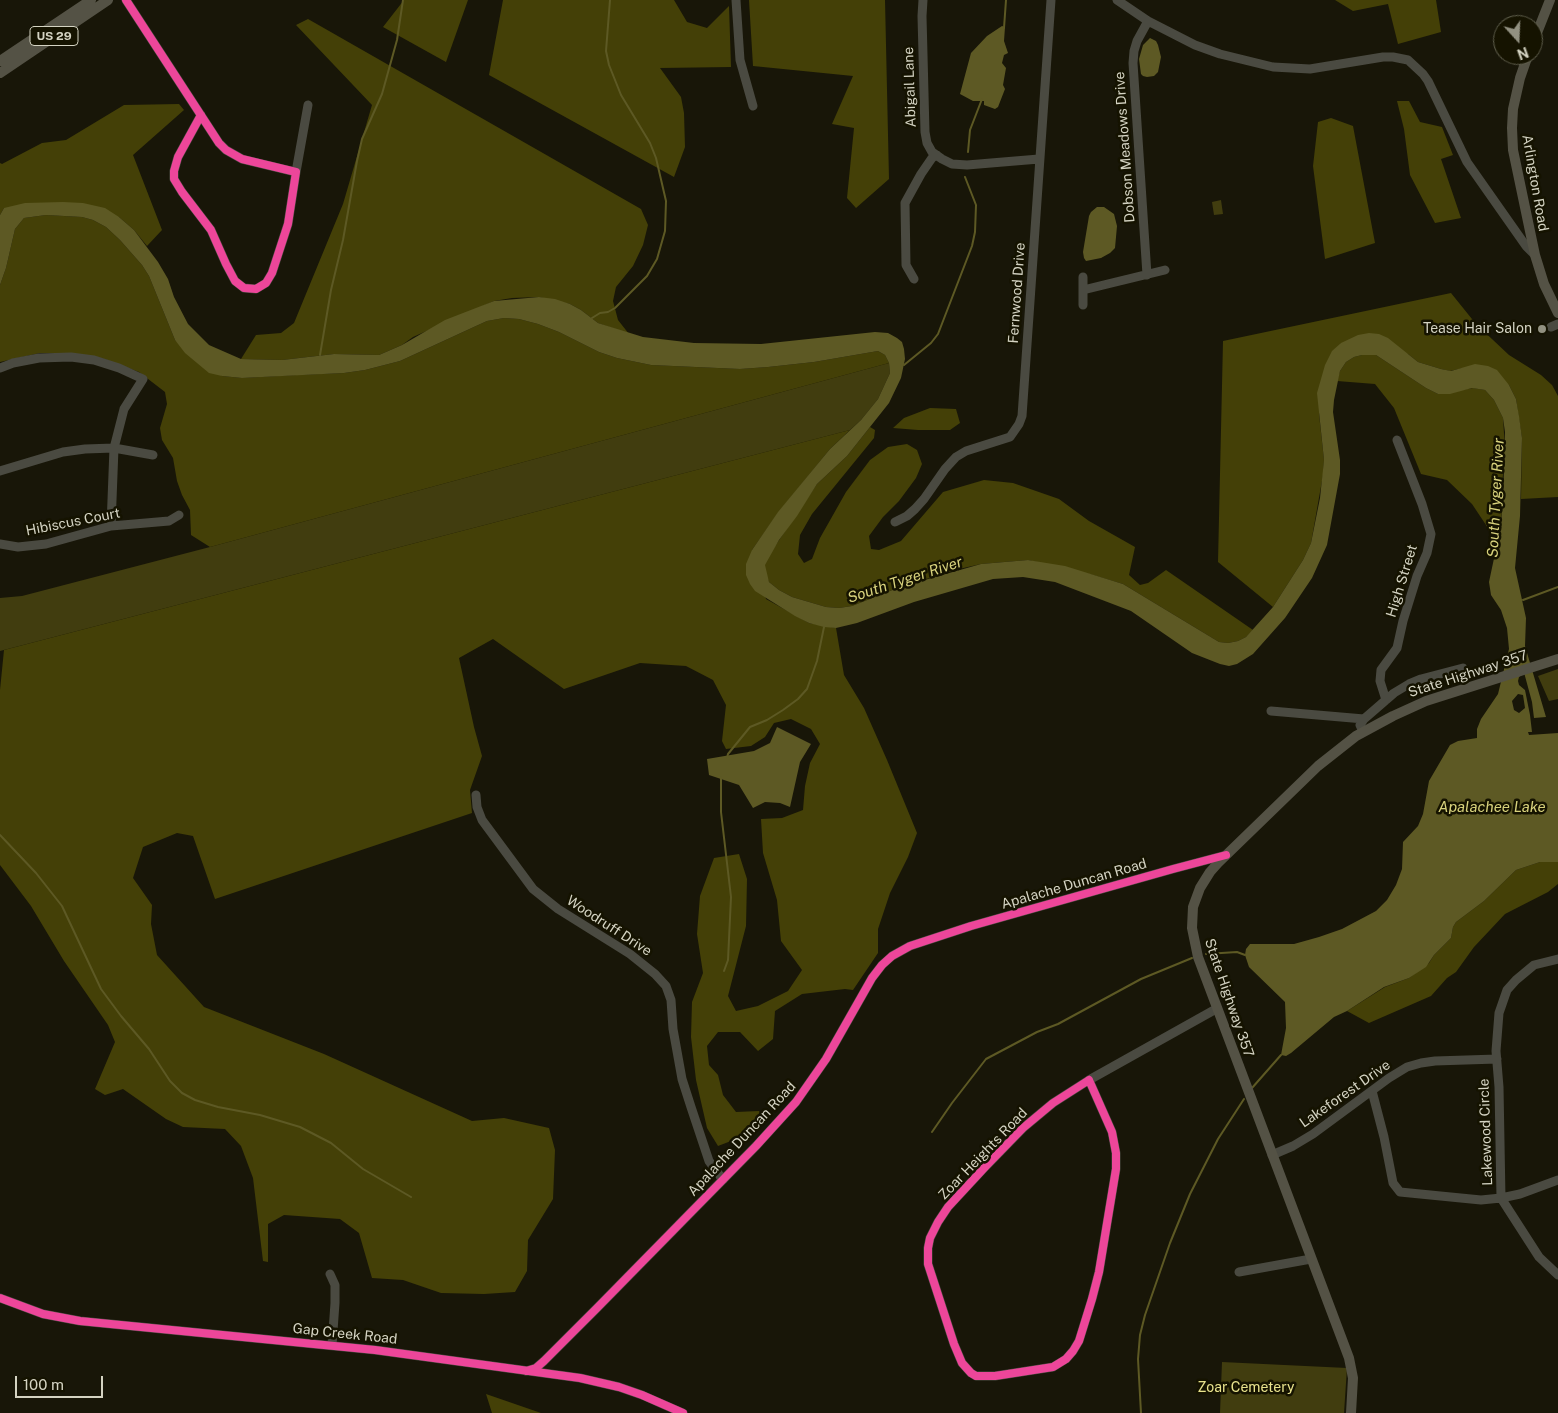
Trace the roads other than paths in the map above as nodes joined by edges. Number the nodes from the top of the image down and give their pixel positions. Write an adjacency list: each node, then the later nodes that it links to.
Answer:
1 (108, 0): 8 (main road, US 29)
2 (126, 0): 17 (street)
3 (736, 0): 16 (street)
4 (923, 0): 18 (street, Abigail Lane)
5 (1051, 0): 19 (street, Fernwood Drive)
6 (1117, 0): 10 (street)
7 (1550, 0): 9 (main road)
8 (94, 2): 11 (main road, US 29)
9 (1543, 18)
10 (1148, 21): 21 (street); 23 (street, Dobson Meadows Drive)
11 (58, 28): 12 (main road, US 29); 14 (main road, US 29)
12 (0, 61)
13 (1525, 65): 21 (main road, Arlington Road)
14 (0, 72)
15 (308, 105): 20 (street)
16 (753, 106)
17 (201, 115): 20 (street); 20 (street)
18 (937, 155): 19 (street); 25 (street)
19 (1039, 159): 35 (street, Fernwood Drive)
20 (296, 172)
21 (1535, 255): 28 (main road, Arlington Road)
22 (1165, 270): 23 (street)
23 (1147, 275): 26 (street)
24 (1083, 277): 26 (street)
25 (914, 279)
26 (1083, 290): 27 (street)
27 (1083, 305)
28 (1558, 313)
29 (0, 368): 31 (street)
30 (1397, 440): 40 (street, High Street)
31 (114, 448): 32 (street); 33 (street); 36 (street)
32 (153, 455)
33 (0, 471)
34 (179, 515): 36 (street, Hibiscus Court)
35 (895, 522)
36 (111, 526): 37 (street, Hibiscus Court)
37 (0, 544)
38 (1558, 659): 43 (main road, State Highway 357)
39 (1463, 668): 40 (street)
40 (1386, 700): 42 (street)
41 (1271, 711): 42 (street)
42 (1364, 719): 43 (street)
43 (1363, 732): 45 (main road, State Highway 357)
44 (476, 795): 54 (street, Woodruff Drive)
45 (1226, 855): 46 (street, Apalache Duncan Road); 47 (main road, State Highway 357)
46 (1205, 860): 47 (street); 54 (street, Apalache Duncan Road)
47 (1213, 868): 49 (main road, State Highway 357)
48 (1558, 960): 50 (street, Lakewood Circle)
49 (1216, 1009): 51 (street, Zoar Heights Road); 53 (main road, State Highway 357)
50 (1497, 1059): 52 (street, Lakeforest Drive); 56 (street, Lakewood Circle)
51 (1089, 1080): 51 (street, Zoar Heights Road)
52 (1372, 1091): 53 (street, Lakeforest Drive); 56 (street)
53 (1272, 1155): 57 (main road, State Highway 357)
54 (723, 1180): 63 (street, Apalache Duncan Road)
55 (1558, 1180): 56 (street)
56 (1501, 1198): 60 (street, Lakewood Circle)
57 (1311, 1259): 58 (street); 67 (main road, State Highway 357)
58 (1239, 1272)
59 (330, 1274): 62 (street)
60 (1558, 1275)
61 (0, 1298): 62 (street, Gap Creek Road)
62 (332, 1345): 64 (street, Gap Creek Road)
63 (544, 1361): 64 (street, Apalache Duncan Road); 65 (street)
64 (526, 1371): 65 (street, Gap Creek Road)
65 (548, 1374): 66 (street, Gap Creek Road)
66 (683, 1413)
67 (1351, 1413)

